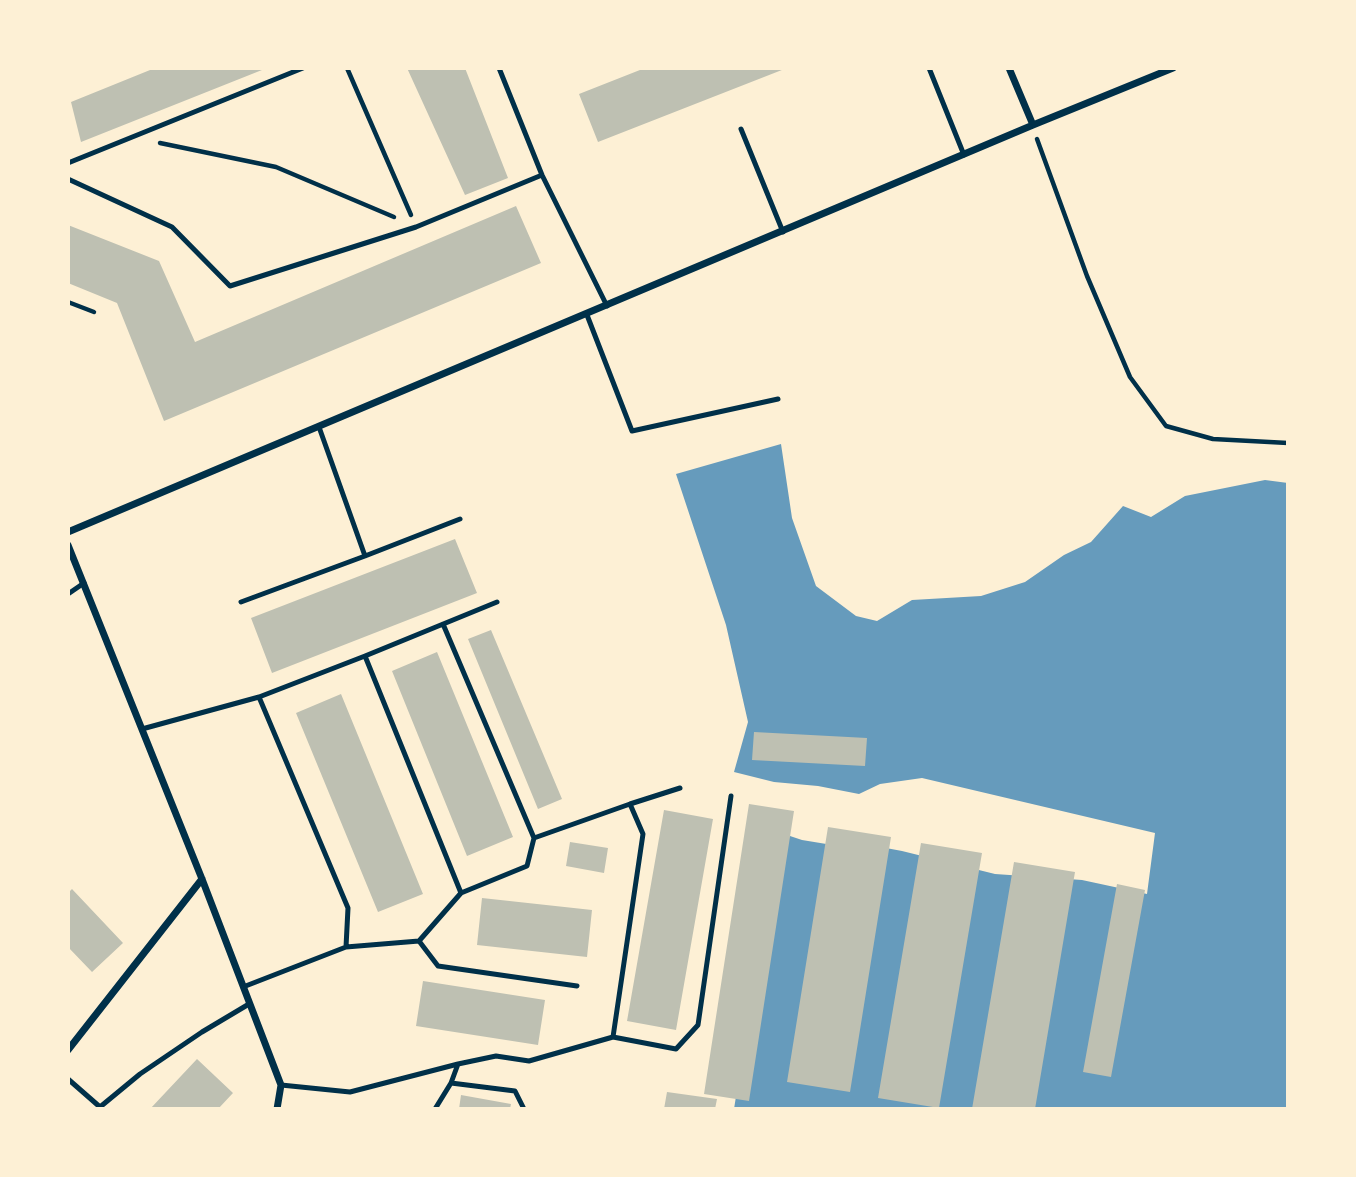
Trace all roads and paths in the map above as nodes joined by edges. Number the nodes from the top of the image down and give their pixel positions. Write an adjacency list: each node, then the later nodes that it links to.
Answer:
1 (303, 68): 10 (lane)
2 (348, 68): 15 (path)
3 (507, 68): 7 (lane)
4 (929, 68): 11 (lane)
5 (1009, 68): 8 (street)
6 (1173, 68): 8 (street)
7 (500, 70): 13 (lane)
8 (1033, 125): 11 (street); 23 (path)
9 (741, 129): 16 (lane)
10 (133, 138): 12 (lane); 15 (path)
11 (964, 155): 16 (street)
12 (68, 163)
13 (542, 175): 15 (lane); 18 (lane)
14 (68, 179): 15 (lane)
15 (416, 227)
16 (783, 232): 18 (street)
17 (68, 302): 19 (path)
18 (607, 306): 20 (street)
19 (94, 312)
20 (587, 315): 21 (lane); 22 (street)
21 (778, 399)
22 (319, 427): 25 (street); 27 (lane)
23 (1288, 443)
24 (460, 519): 27 (lane)
25 (68, 532)
26 (68, 545): 28 (street)
27 (365, 556): 30 (lane)
28 (84, 583): 29 (lane); 35 (street)
29 (68, 593)
30 (241, 602)
31 (497, 602): 32 (lane)
32 (443, 624): 33 (lane); 39 (lane)
33 (365, 656): 34 (lane); 41 (lane)
34 (259, 696): 35 (lane); 43 (lane)
35 (142, 729): 40 (street)
36 (680, 788): 38 (lane)
37 (731, 796): 47 (lane)
38 (629, 804): 39 (lane); 47 (lane)
39 (534, 838): 41 (lane)
40 (202, 879): 45 (street); 48 (street)
41 (461, 893): 42 (lane)
42 (419, 941): 43 (lane); 44 (lane)
43 (346, 947): 45 (lane)
44 (577, 986)
45 (243, 987): 46 (street)
46 (250, 1003): 52 (street); 53 (lane)
47 (612, 1037): 49 (lane)
48 (68, 1049)
49 (458, 1064): 51 (lane); 52 (lane)
50 (68, 1079): 53 (lane)
51 (451, 1083): 55 (lane); 56 (lane)
52 (281, 1085): 54 (street)
53 (99, 1108)
54 (278, 1109)
55 (435, 1109)
56 (524, 1109)

